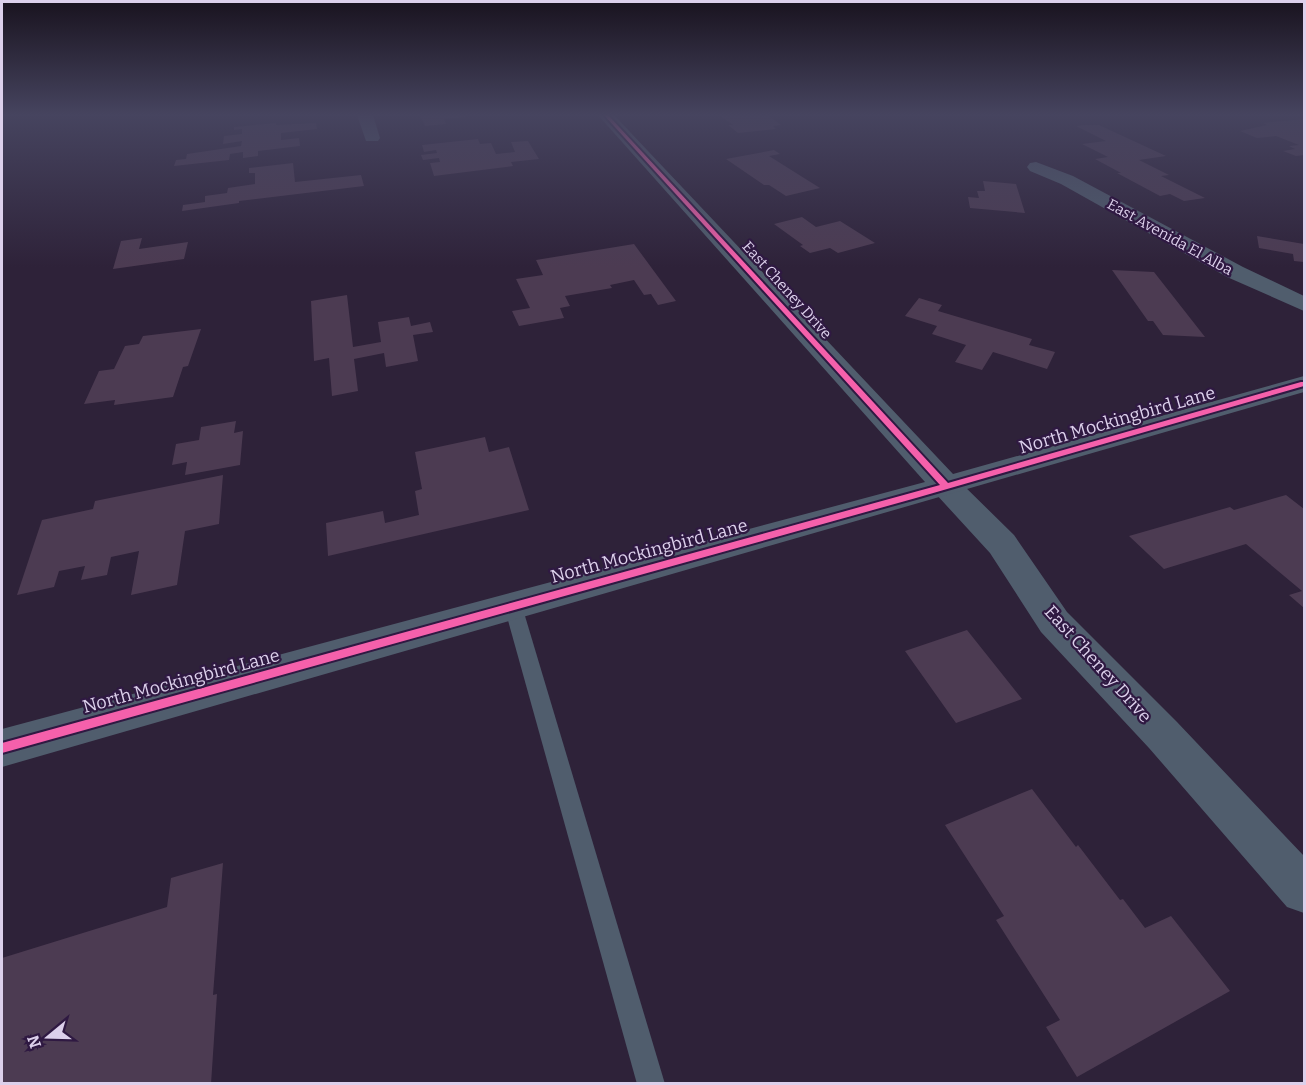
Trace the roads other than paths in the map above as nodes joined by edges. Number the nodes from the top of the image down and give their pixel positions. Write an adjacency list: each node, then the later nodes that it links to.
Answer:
1 (652, 166): 5 (street, East Cheney Drive)
2 (1036, 167): 3 (street, East Avenida El Alba)
3 (1305, 304)
4 (1305, 384): 5 (street, North Mockingbird Lane)
5 (946, 486): 6 (street, North Mockingbird Lane); 8 (street, East Cheney Drive)
6 (513, 606): 7 (street, North Mockingbird Lane); 9 (lane)
7 (2, 748)
8 (1305, 890)
9 (651, 1083)

